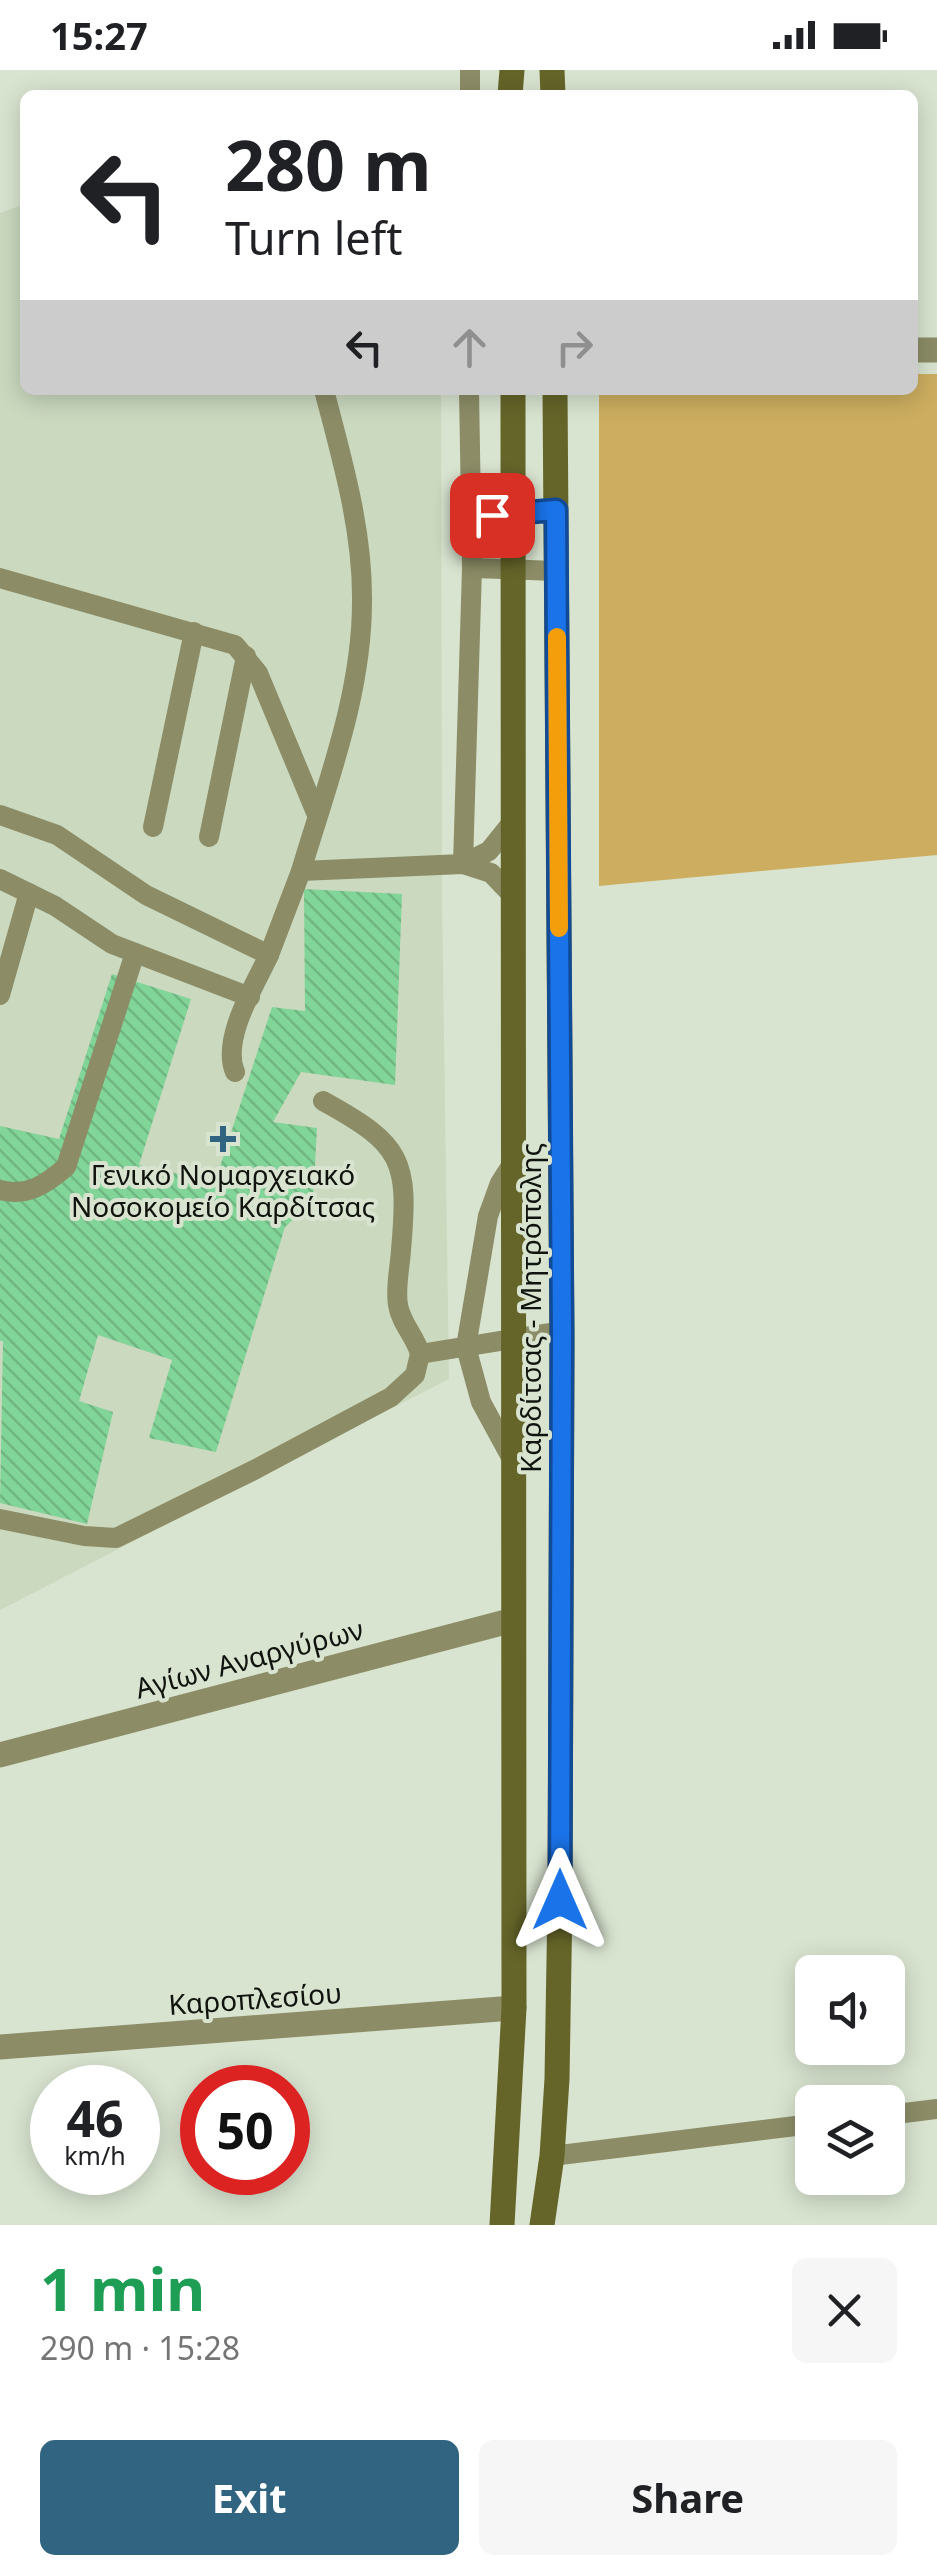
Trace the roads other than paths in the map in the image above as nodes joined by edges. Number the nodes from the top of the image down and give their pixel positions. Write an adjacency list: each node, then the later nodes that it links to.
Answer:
1 (325, 395): 15 (lane)
2 (470, 395): 7 (lane)
3 (512, 395): 6 (main road, Καρδίτσας - Μητρόπολης)
4 (555, 395): 5 (main road, Καρδίτσας - Μητρόπολης)
5 (556, 510): 6 (lane); 10 (main road, Καρδίτσας - Μητρόπολης)
6 (514, 513): 7 (lane); 9 (main road, Καρδίτσας - Μητρόπολης)
7 (471, 516): 8 (lane)
8 (472, 568): 9 (lane); 19 (lane)
9 (514, 570): 10 (lane); 16 (main road, Καρδίτσας - Μητρόπολης)
10 (556, 571): 32 (main road, Καρδίτσας - Μητρόπολης)
11 (0, 578): 12 (lane)
12 (194, 632): 13 (lane); 17 (lane)
13 (246, 656): 15 (lane); 18 (lane)
14 (0, 815): 25 (lane)
15 (318, 815): 20 (lane)
16 (514, 820): 19 (lane); 23 (main road, Καρδίτσας - Μητρόπολης)
17 (153, 828)
18 (208, 837)
19 (463, 864): 20 (lane); 23 (lane)
20 (300, 871): 25 (lane)
21 (0, 879): 22 (lane)
22 (30, 893): 24 (lane); 26 (lane)
23 (514, 897): 30 (main road, Καρδίτσας - Μητρόπολης)
24 (135, 953): 27 (lane); 31 (lane)
25 (269, 955): 27 (lane)
26 (0, 995)
27 (250, 997): 28 (lane)
28 (235, 1072)
29 (324, 1101): 35 (lane)
30 (515, 1159): 33 (main road, Καρδίτσας - Μητρόπολης); 34 (lane)
31 (0, 1190)
32 (562, 1331): 33 (lane); 45 (main road, Καρδίτσας - Μητρόπολης)
33 (515, 1336): 34 (lane); 36 (main road, Καρδίτσας - Μητρόπολης)
34 (466, 1347): 35 (lane); 36 (lane)
35 (420, 1354): 37 (lane)
36 (512, 1459): 38 (main road, Καρδίτσας - Μητρόπολης)
37 (0, 1519)
38 (513, 1620): 39 (street, Αγίων Αναργύρων); 40 (main road, Καρδίτσας - Μητρόπολης)
39 (0, 1754)
40 (514, 2008): 41 (street, Καροπλεσίου); 46 (main road, Καρδίτσας - Μητρόπολης)
41 (0, 2048)
42 (937, 2108): 43 (lane)
43 (905, 2113)
44 (795, 2126): 45 (lane)
45 (552, 2156): 47 (main road, Καρδίτσας - Μητρόπολης)
46 (502, 2225)
47 (542, 2225)

